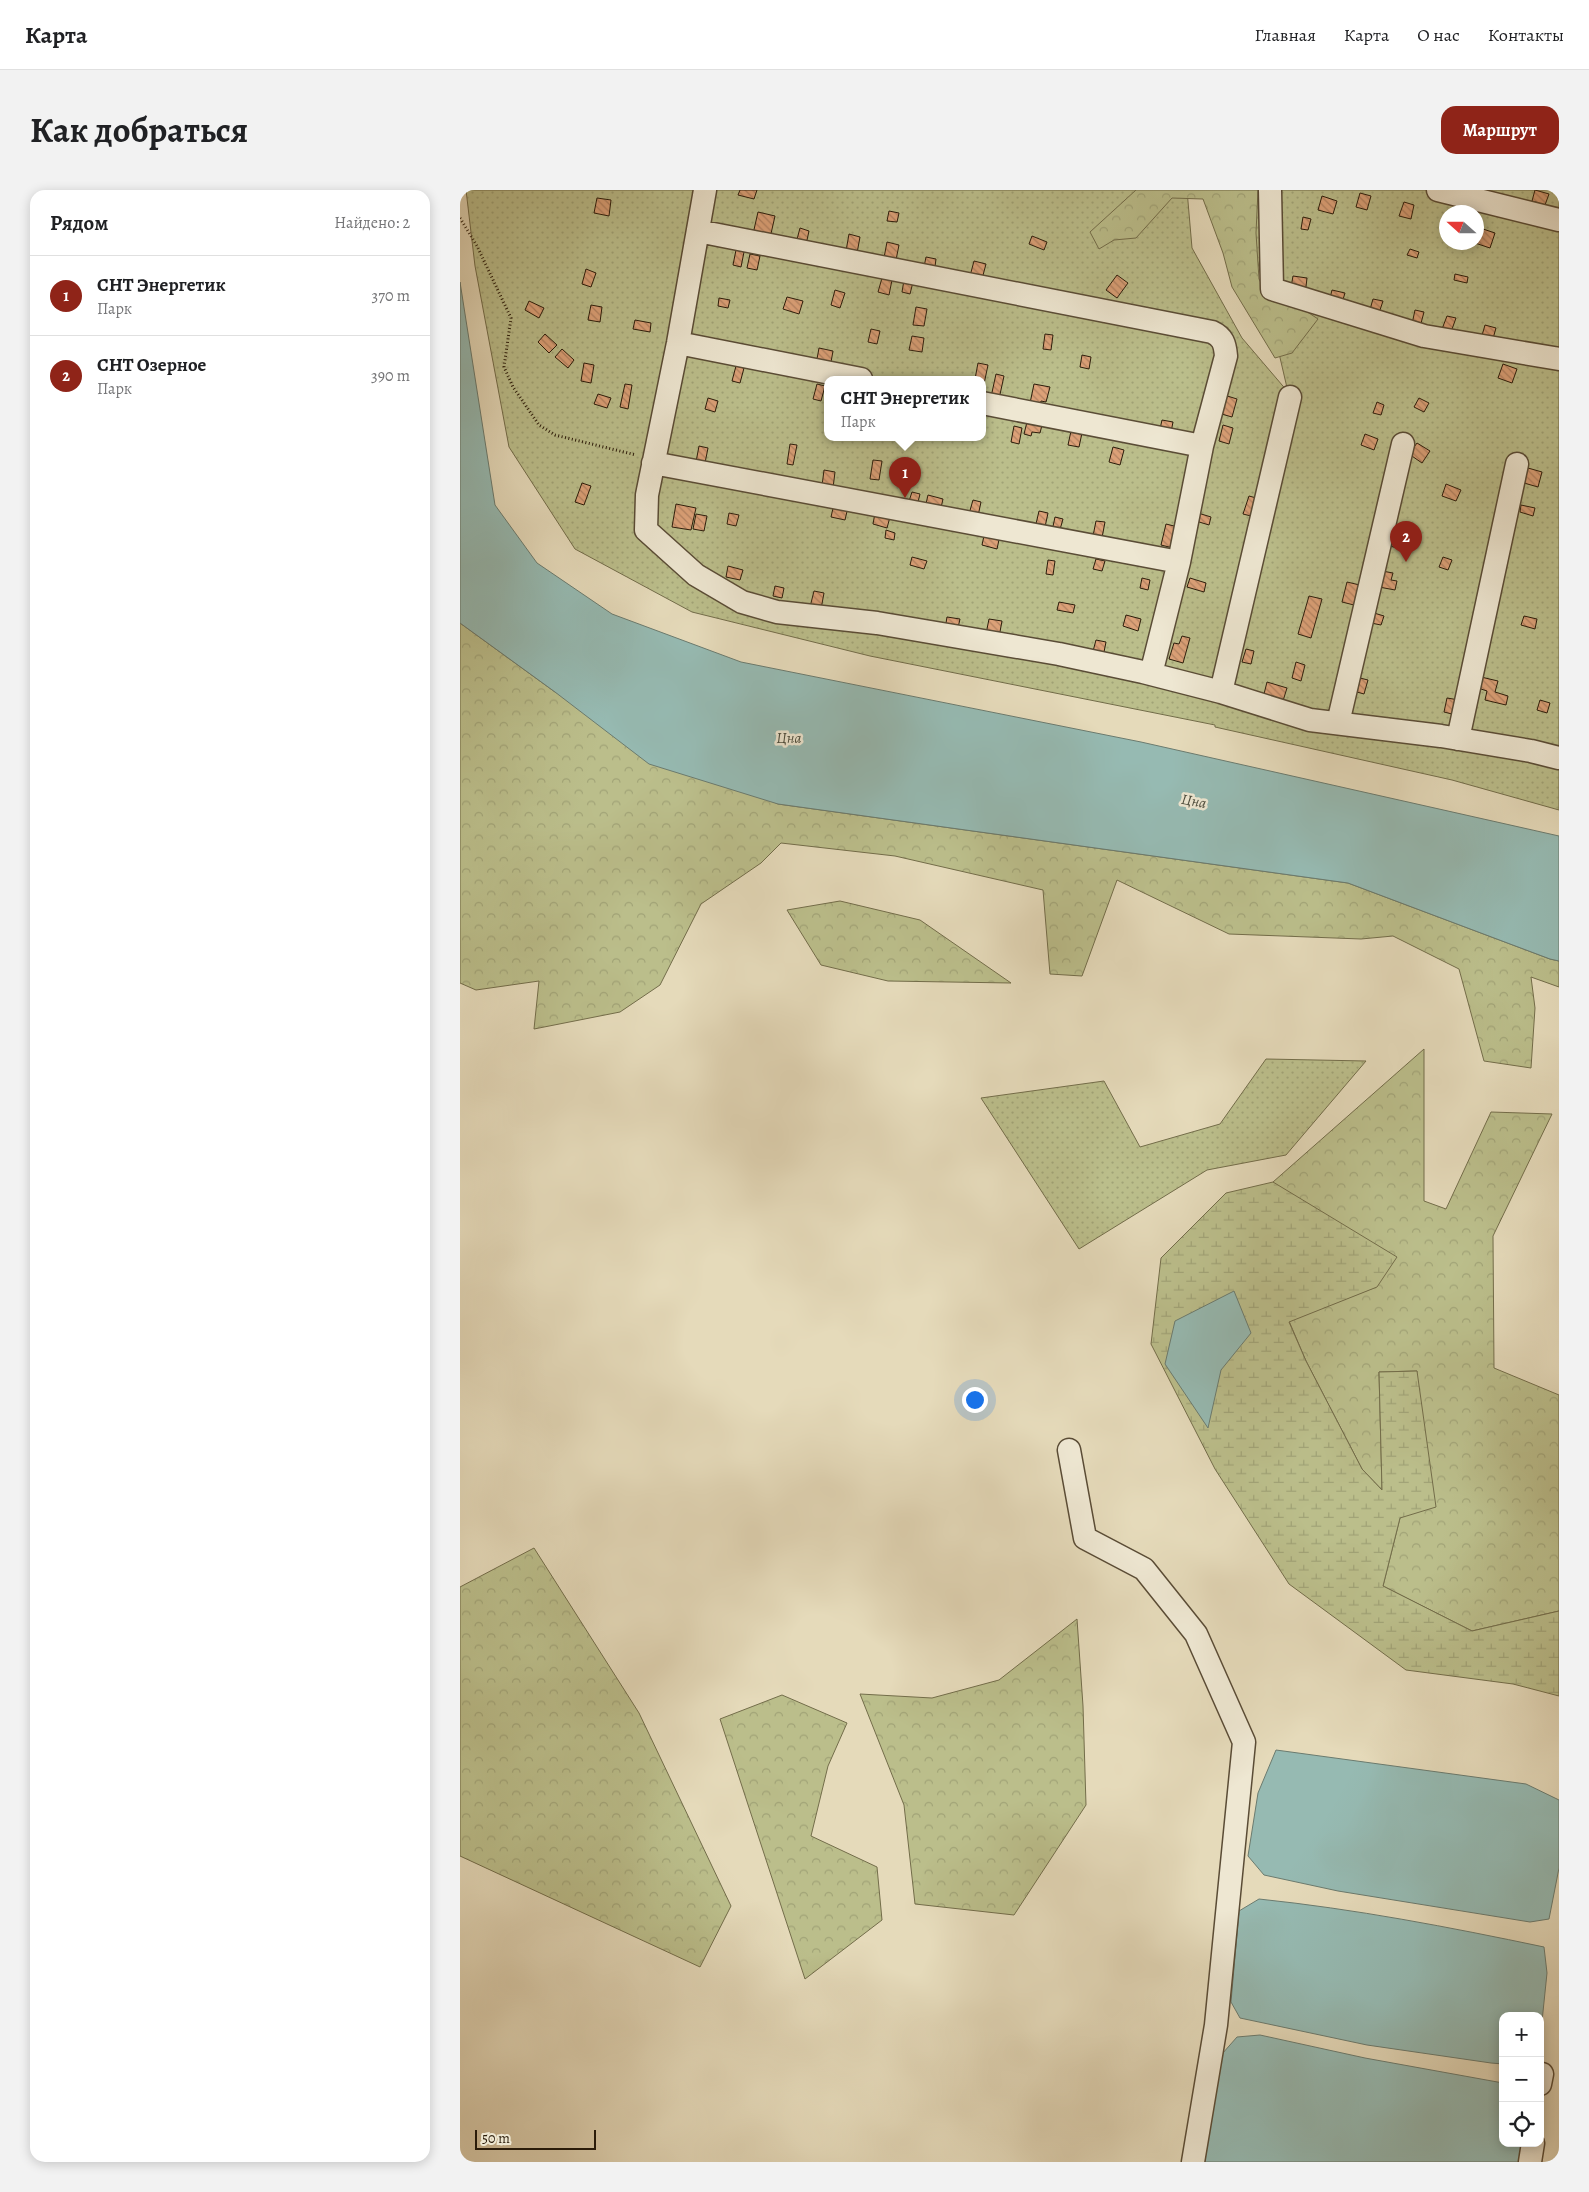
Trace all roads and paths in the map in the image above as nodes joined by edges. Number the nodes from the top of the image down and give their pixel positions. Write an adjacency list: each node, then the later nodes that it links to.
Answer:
1 (705, 190): 6 (lane)
2 (1270, 190): 8 (lane)
3 (1438, 190): 5 (lane)
4 (460, 218): 14 (path)
5 (1559, 220)
6 (698, 232): 7 (lane); 13 (lane)
7 (678, 343): 9 (lane); 14 (lane)
8 (1559, 359)
9 (846, 376)
10 (1290, 397): 18 (lane)
11 (986, 404): 13 (lane)
12 (1403, 444): 19 (lane)
13 (1202, 446): 16 (lane)
14 (653, 463): 16 (lane); 17 (lane)
15 (1517, 464): 20 (lane)
16 (1179, 562): 17 (lane)
17 (1151, 674): 18 (lane)
18 (1221, 692): 19 (lane)
19 (1338, 723): 20 (lane)
20 (1458, 739): 21 (lane)
21 (1559, 758)
22 (1069, 1450): 24 (lane)
23 (1532, 2147): 25 (lane)
24 (1194, 2162)
25 (1530, 2162)

